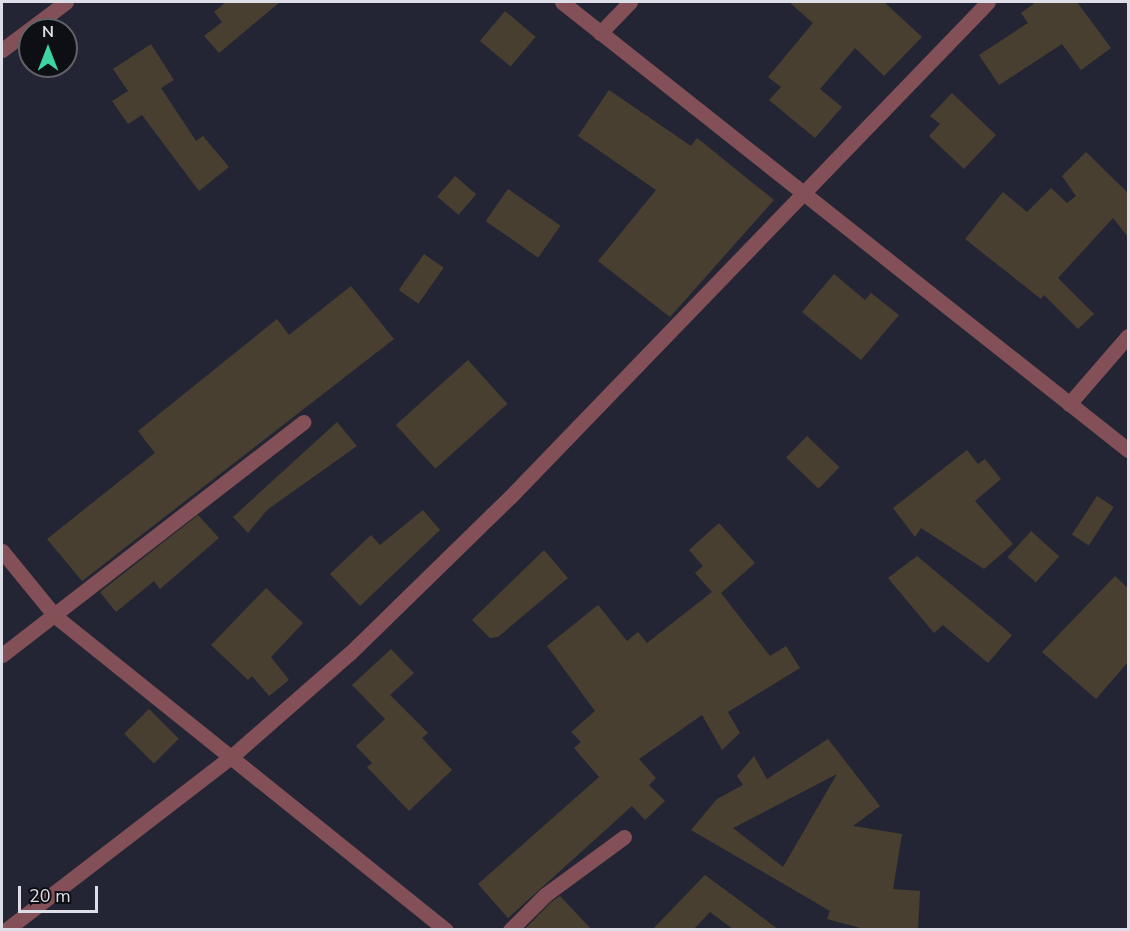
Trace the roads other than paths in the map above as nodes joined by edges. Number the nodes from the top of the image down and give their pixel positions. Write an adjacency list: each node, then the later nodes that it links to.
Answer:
1 (66, 2): 6 (street)
2 (562, 2): 5 (street)
3 (630, 2): 5 (street)
4 (987, 2): 7 (street)
5 (600, 33): 7 (street)
6 (2, 50)
7 (804, 189): 9 (street); 15 (street)
8 (1128, 336): 9 (street)
9 (1069, 404): 11 (street)
10 (303, 422): 13 (street)
11 (1128, 450)
12 (2, 551): 13 (street)
13 (56, 616): 14 (street); 15 (street)
14 (2, 655)
15 (231, 757): 17 (street); 18 (street)
16 (624, 837): 19 (street)
17 (6, 930)
18 (446, 930)
19 (510, 930)

